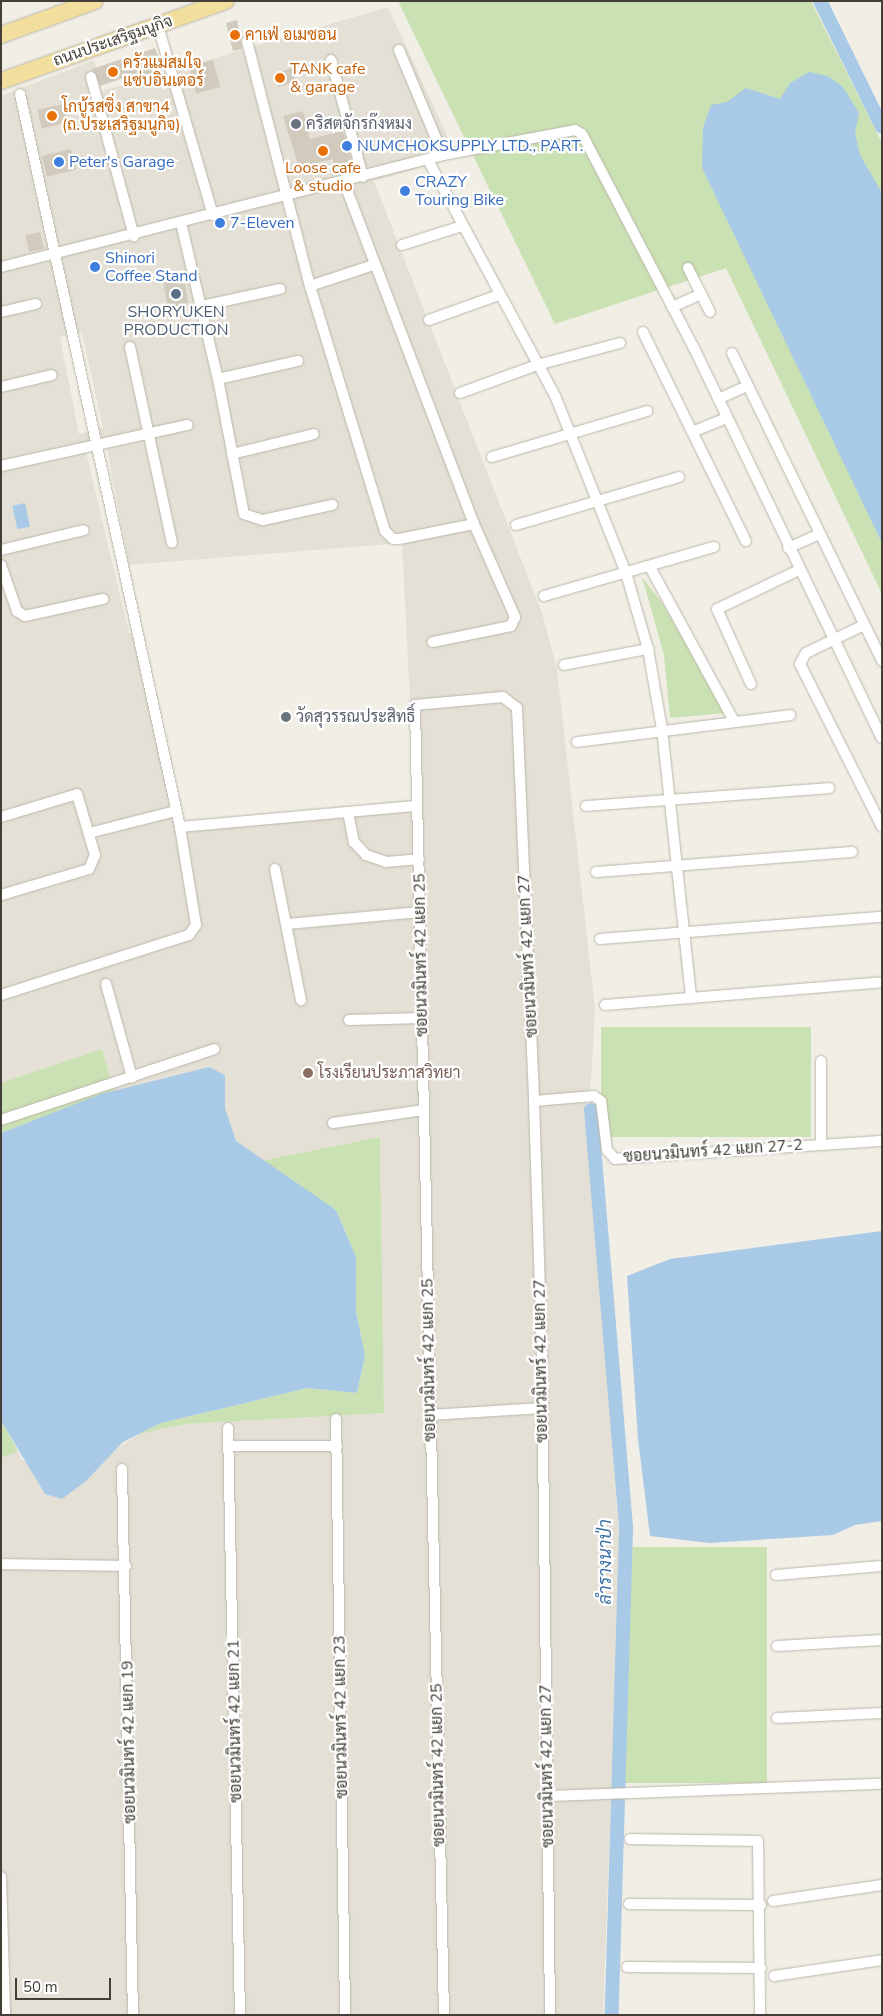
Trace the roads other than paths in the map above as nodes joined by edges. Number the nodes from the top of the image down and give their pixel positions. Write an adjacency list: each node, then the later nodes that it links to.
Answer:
1 (96, 1): 4 (main road)
2 (226, 1): 3 (main road, ถนนประเสริฐมนูกิจ)
3 (158, 26): 9 (main road, ถนนประเสริฐมนูกิจ); 16 (street)
4 (1, 35)
5 (247, 41): 15 (street)
6 (399, 50): 11 (street)
7 (331, 60): 13 (street)
8 (91, 77): 19 (street)
9 (1, 81)
10 (20, 94): 21 (street)
11 (443, 155): 12 (street); 31 (street)
12 (428, 160): 13 (street); 18 (street)
13 (363, 177): 14 (street)
14 (344, 182): 15 (street); 22 (street)
15 (285, 197): 16 (street); 25 (street)
16 (214, 215): 17 (street)
17 (181, 223): 19 (street); 30 (street)
18 (462, 226): 20 (street); 28 (street)
19 (134, 236): 21 (street)
20 (402, 245)
21 (56, 254): 23 (street); 54 (street)
22 (373, 265): 25 (street); 61 (street)
23 (1, 267)
24 (688, 268): 27 (street)
25 (310, 286): 61 (street)
26 (280, 290): 30 (street)
27 (701, 294): 31 (street); 33 (street)
28 (499, 295): 34 (street); 40 (street)
29 (36, 304): 32 (street)
30 (202, 306): 42 (street)
31 (672, 307): 46 (street)
32 (1, 312)
33 (710, 312)
34 (429, 320)
35 (643, 332): 50 (street)
36 (620, 343): 40 (street)
37 (130, 347): 51 (street)
38 (732, 353): 43 (street)
39 (298, 361): 42 (street)
40 (538, 365): 45 (street); 53 (street)
41 (52, 375): 44 (street)
42 (218, 379): 55 (street)
43 (747, 386): 46 (street); 64 (street)
44 (1, 387)
45 (460, 393)
46 (718, 399): 48 (street)
47 (647, 411): 53 (street)
48 (726, 418): 50 (street); 68 (street)
49 (188, 424): 51 (street)
50 (692, 432): 65 (street)
51 (148, 433): 54 (street); 66 (street)
52 (314, 434): 55 (street)
53 (574, 434): 56 (street); 59 (street)
54 (96, 445): 57 (street); 93 (street)
55 (232, 454): 60 (street)
56 (492, 457)
57 (1, 466)
58 (679, 477): 59 (street)
59 (596, 501): 62 (street); 73 (street)
60 (332, 505)
61 (474, 524): 78 (street)
62 (516, 525)
63 (84, 530): 69 (street)
64 (820, 534): 68 (street); 76 (street)
65 (746, 541)
66 (172, 542)
67 (714, 547): 71 (street)
68 (788, 548): 72 (street)
69 (1, 550)
70 (1, 565): 75 (street)
71 (650, 567): 73 (street); 85 (street)
72 (799, 570): 77 (street); 82 (street)
73 (626, 573): 74 (street); 79 (street)
74 (544, 596)
75 (103, 599)
76 (864, 626): 77 (street); 80 (street)
77 (832, 640): 87 (street); 97 (street)
78 (433, 642)
79 (648, 649): 81 (street); 86 (street)
80 (882, 662)
81 (564, 665)
82 (751, 684)
83 (517, 708): 91 (street, ซอยนวมินทร์ 42 แยก 25); 121 (street, ซอยนวมินทร์ 42 แยก 27)
84 (790, 715): 85 (street)
85 (734, 721): 86 (street)
86 (662, 729): 88 (street); 90 (street)
87 (882, 738)
88 (577, 742)
89 (829, 788): 90 (street)
90 (671, 801): 92 (street); 101 (street)
91 (417, 806): 94 (street); 100 (street, ซอยนวมินทร์ 42 แยก 25)
92 (586, 806)
93 (176, 811): 96 (street); 98 (street)
94 (348, 812): 96 (street); 100 (street)
95 (1, 817): 98 (street)
96 (180, 827): 112 (street)
97 (882, 827)
98 (89, 833): 104 (street)
99 (852, 852): 101 (street)
100 (419, 859): 105 (street, ซอยนวมินทร์ 42 แยก 25)
101 (678, 866): 103 (street); 108 (street)
102 (275, 869): 107 (street)
103 (596, 872)
104 (1, 895)
105 (420, 912): 107 (street); 116 (street, ซอยนวมินทร์ 42 แยก 25)
106 (882, 917): 108 (street)
107 (287, 924): 114 (street)
108 (684, 932): 109 (street); 113 (street)
109 (600, 938)
110 (882, 982): 113 (street)
111 (106, 984): 120 (street)
112 (1, 995)
113 (691, 998): 115 (street)
114 (300, 1000)
115 (605, 1005)
116 (422, 1018): 117 (street); 122 (street, ซอยนวมินทร์ 42 แยก 25)
117 (349, 1020)
118 (215, 1049): 120 (street)
119 (821, 1061): 126 (street)
120 (132, 1077): 123 (street)
121 (534, 1100): 126 (street, ซอยนวมินทร์ 42 แยก 27-2); 127 (street, ซอยนวมินทร์ 42 แยก 27)
122 (424, 1110): 124 (street); 128 (street, ซอยนวมินทร์ 42 แยก 25)
123 (1, 1120)
124 (333, 1123)
125 (882, 1141): 126 (street, ซอยนวมินทร์ 42 แยก 27-2)
126 (821, 1144)
127 (542, 1408): 128 (street); 143 (street, ซอยนวมินทร์ 42 แยก 27)
128 (431, 1415): 158 (street, ซอยนวมินทร์ 42 แยก 25)
129 (336, 1419): 132 (street, ซอยนวมินทร์ 42 แยก 23)
130 (228, 1428): 131 (street, ซอยนวมินทร์ 42 แยก 21)
131 (230, 1446): 132 (street); 156 (street, ซอยนวมินทร์ 42 แยก 21)
132 (337, 1446): 157 (street, ซอยนวมินทร์ 42 แยก 23)
133 (122, 1469): 135 (street, ซอยนวมินทร์ 42 แยก 19)
134 (1, 1564): 135 (street)
135 (126, 1566): 155 (street, ซอยนวมินทร์ 42 แยก 19)
136 (882, 1566): 137 (street)
137 (776, 1575)
138 (882, 1640): 139 (street)
139 (777, 1646)
140 (882, 1713): 141 (street)
141 (777, 1718)
142 (882, 1784): 143 (street)
143 (550, 1796): 159 (street, ซอยนวมินทร์ 42 แยก 27)
144 (630, 1839): 149 (street)
145 (1, 1878): 154 (street)
146 (882, 1885): 147 (street)
147 (773, 1901)
148 (629, 1904): 149 (street)
149 (761, 1905): 152 (street)
150 (882, 1960): 153 (street)
151 (627, 1967): 152 (street)
152 (761, 1968): 160 (street)
153 (774, 1976)
154 (4, 2015)
155 (133, 2015)
156 (240, 2015)
157 (345, 2015)
158 (444, 2015)
159 (550, 2015)
160 (760, 2015)

